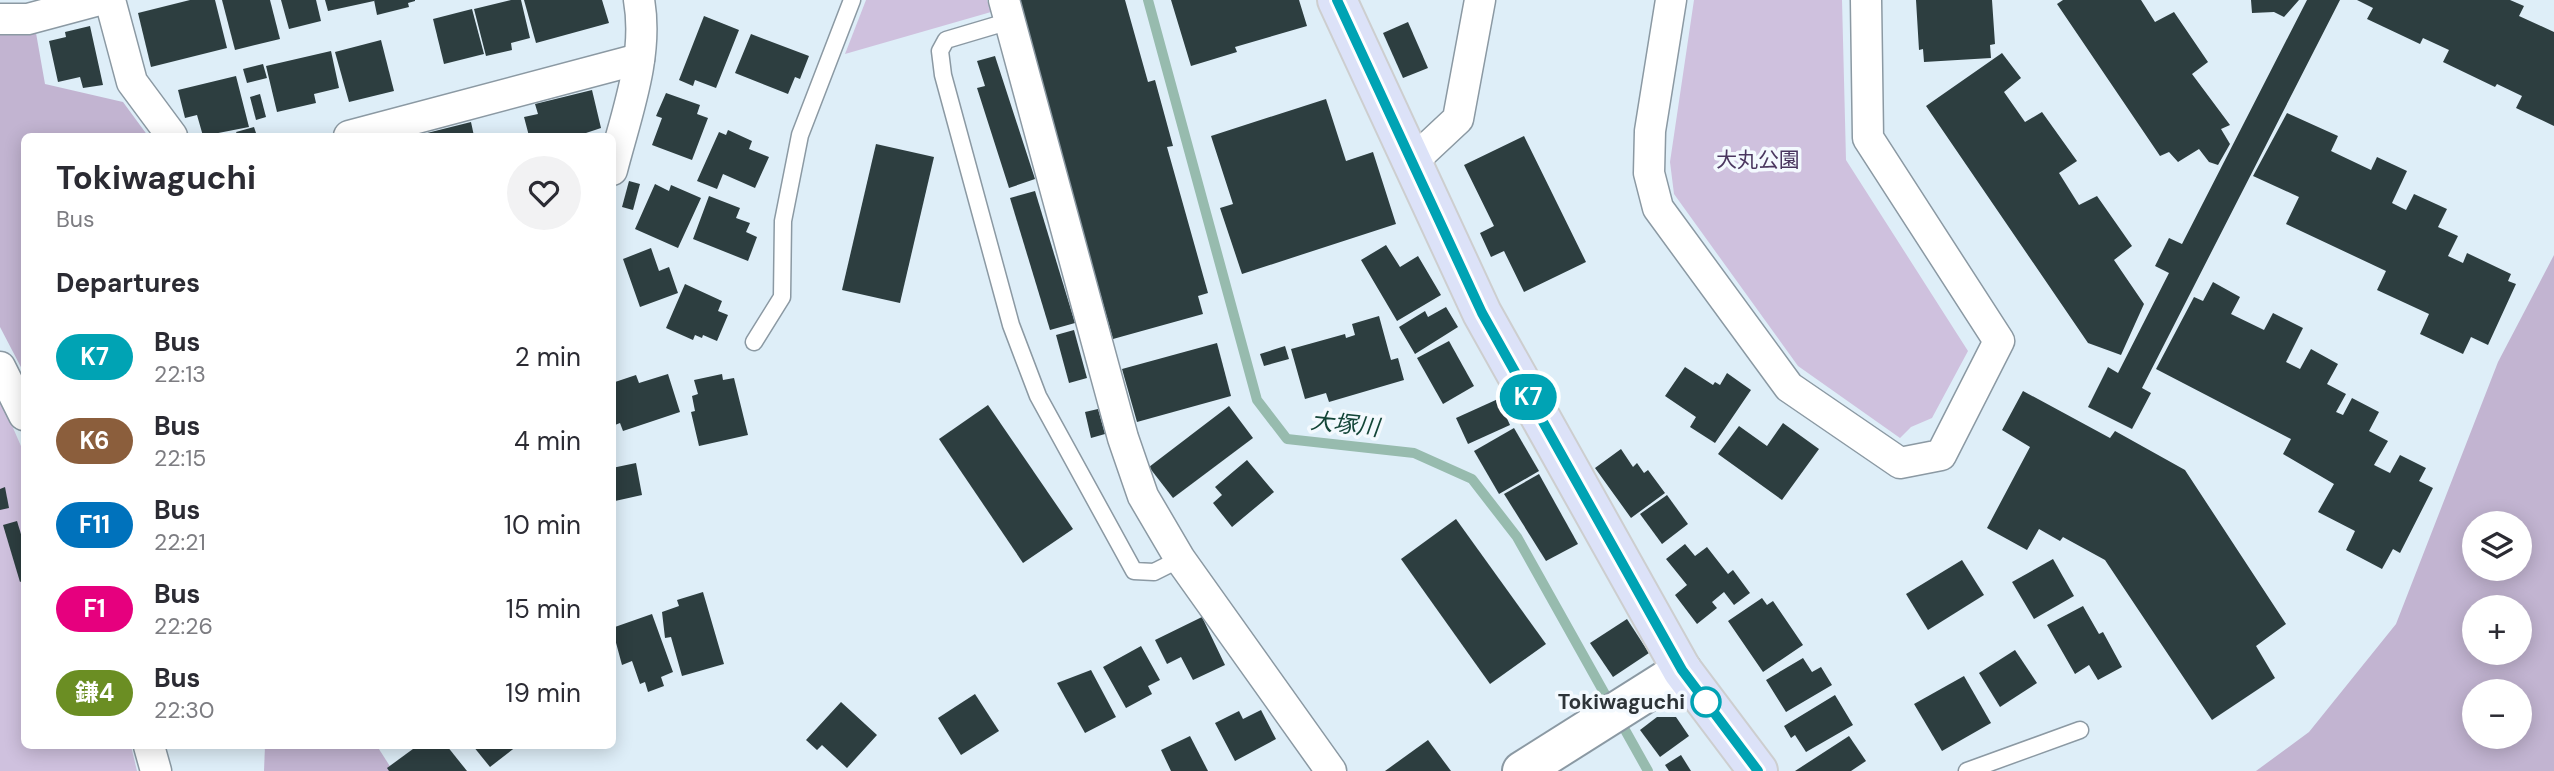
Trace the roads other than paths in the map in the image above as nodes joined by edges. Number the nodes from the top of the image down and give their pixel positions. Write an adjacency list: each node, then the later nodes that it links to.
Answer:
1 (99, 0): 10 (street)
2 (110, 0): 12 (street)
3 (639, 0): 11 (street)
4 (852, 0): 16 (lane)
5 (1337, 0): 15 (main road)
6 (1480, 0): 15 (street)
7 (1671, 0): 8 (street)
8 (1866, 0)
9 (1007, 11): 19 (street); 19 (lane)
10 (0, 19)
11 (639, 59): 13 (street); 14 (street)
12 (170, 133)
13 (360, 133)
14 (616, 154)
15 (1412, 162): 20 (main road)
16 (754, 342)
17 (0, 367): 18 (street)
18 (21, 409)
19 (1180, 559): 24 (street)
20 (1682, 670): 25 (street); 26 (main road)
21 (2080, 730): 27 (lane)
22 (150, 749): 23 (street)
23 (156, 771)
24 (1331, 771)
25 (1522, 771)
26 (1758, 771)
27 (1967, 771)

